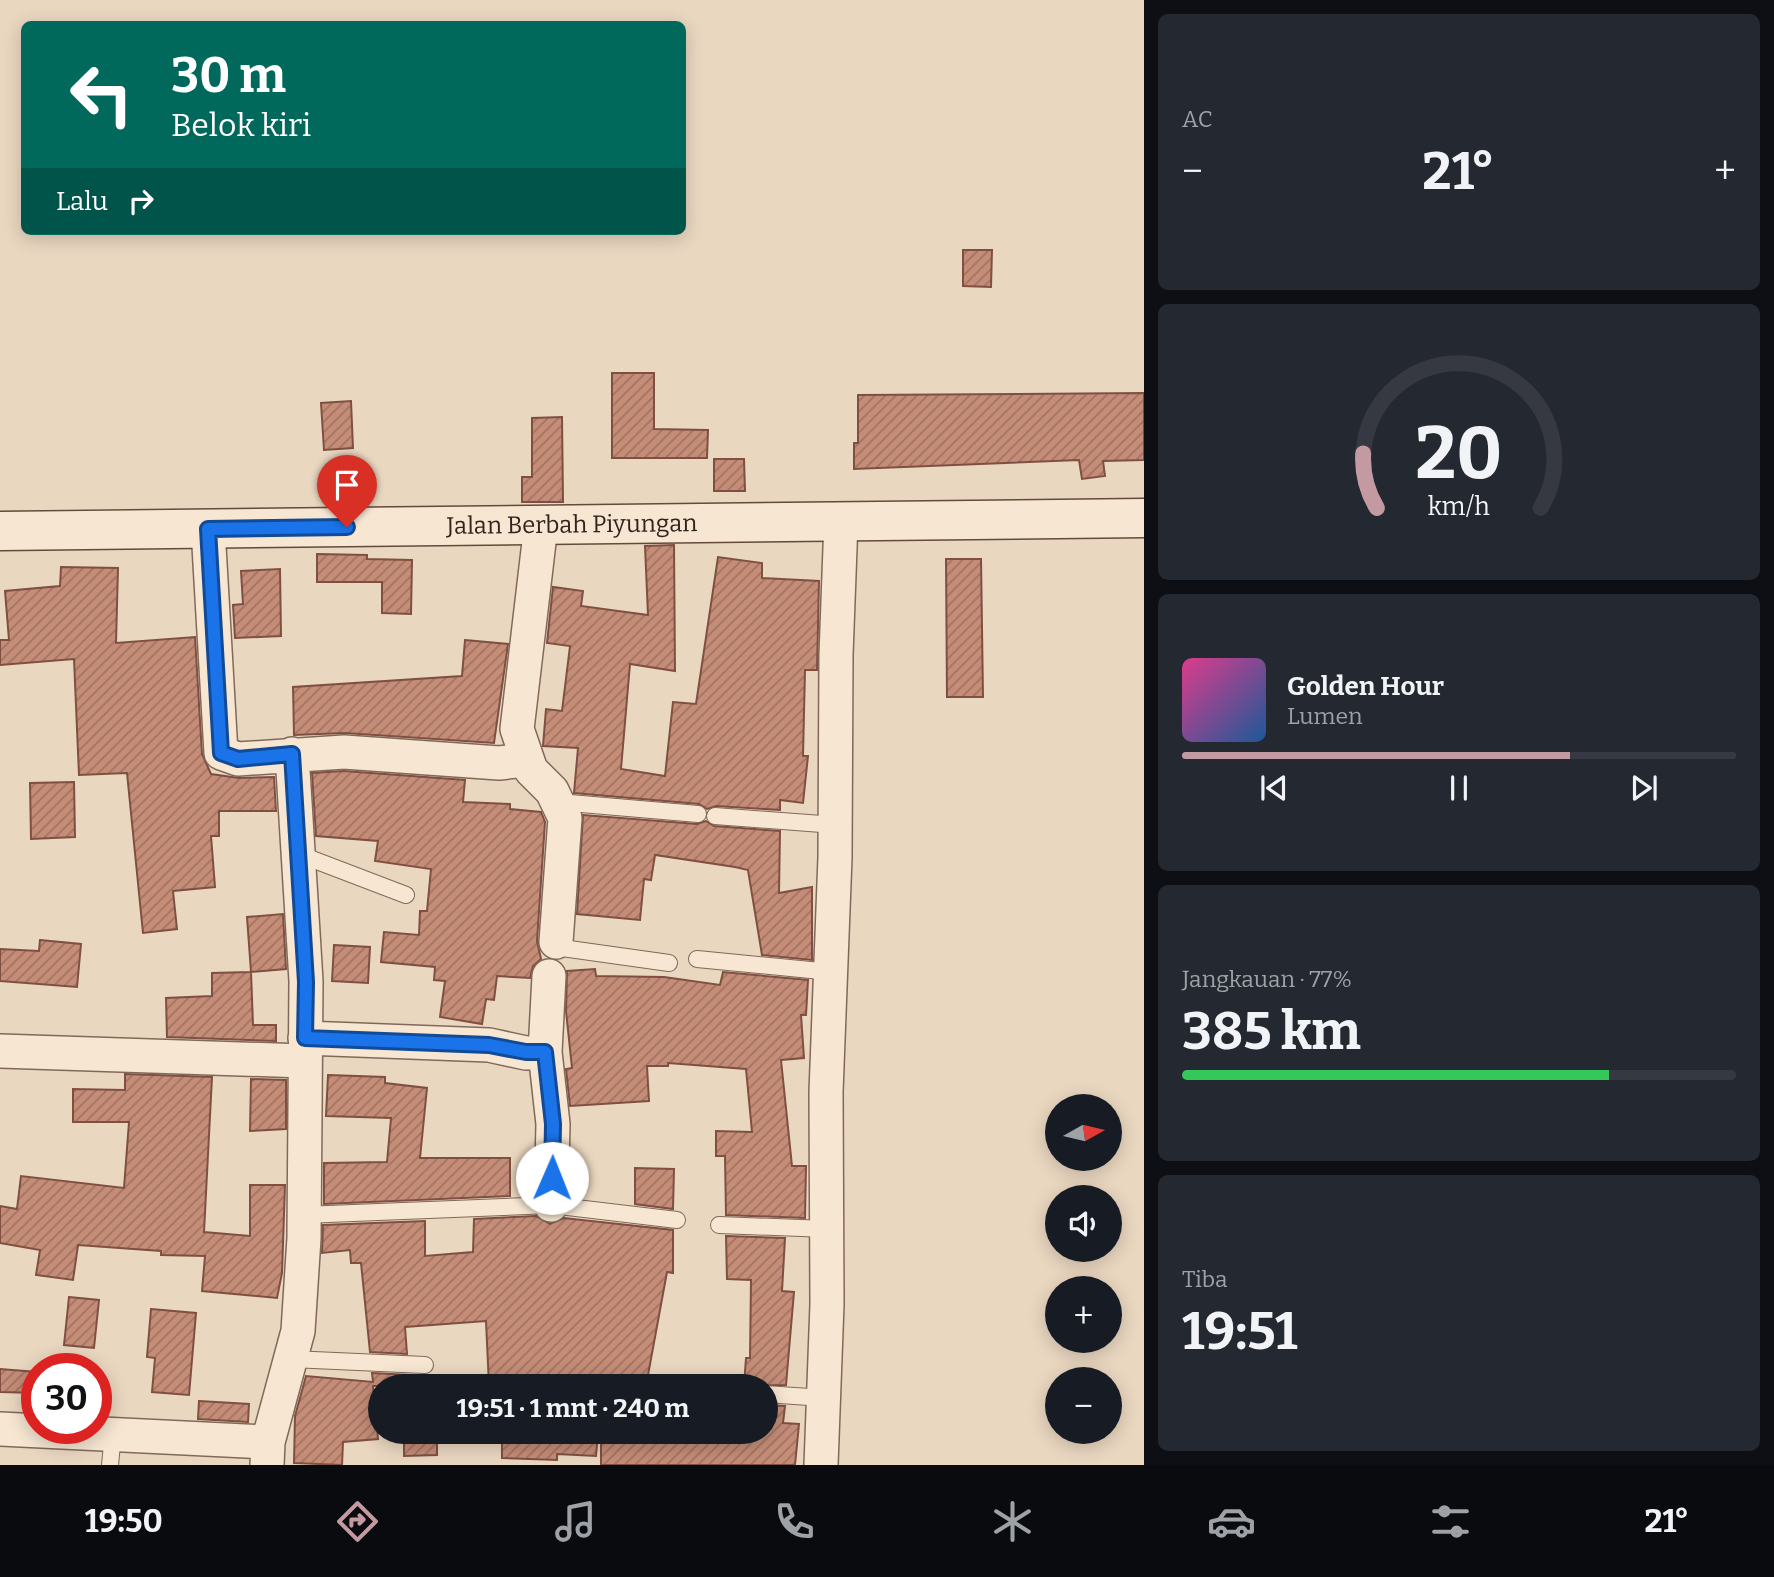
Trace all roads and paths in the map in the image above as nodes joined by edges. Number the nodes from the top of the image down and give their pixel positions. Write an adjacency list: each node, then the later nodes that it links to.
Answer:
1 (1144, 518): 2 (street, Jalan Berbah Piyungan)
2 (841, 521): 3 (street, Jalan Berbah Piyungan); 11 (street)
3 (541, 525): 4 (street, Jalan Berbah Piyungan); 7 (street)
4 (208, 529): 5 (street, Jalan Berbah Piyungan); 6 (street)
5 (0, 531)
6 (292, 754): 7 (street); 12 (street)
7 (526, 760): 8 (street)
8 (558, 802): 9 (lane); 14 (street)
9 (698, 814)
10 (715, 816): 11 (lane)
11 (835, 825): 17 (street)
12 (296, 853): 13 (lane); 18 (street)
13 (406, 895)
14 (553, 955): 16 (lane); 20 (street)
15 (697, 959): 17 (lane)
16 (669, 963)
17 (831, 972): 25 (street)
18 (304, 1050): 19 (street); 20 (street); 22 (street)
19 (0, 1051)
20 (545, 1052): 21 (street)
21 (551, 1205): 22 (lane); 23 (lane)
22 (303, 1215): 26 (street)
23 (677, 1220)
24 (719, 1225): 25 (lane)
25 (827, 1229): 29 (street)
26 (291, 1359): 27 (lane); 32 (street)
27 (425, 1365)
28 (778, 1395): 29 (lane)
29 (824, 1398): 33 (street)
30 (0, 1429): 31 (street)
31 (112, 1450): 32 (street)
32 (268, 1453)
33 (821, 1465)

